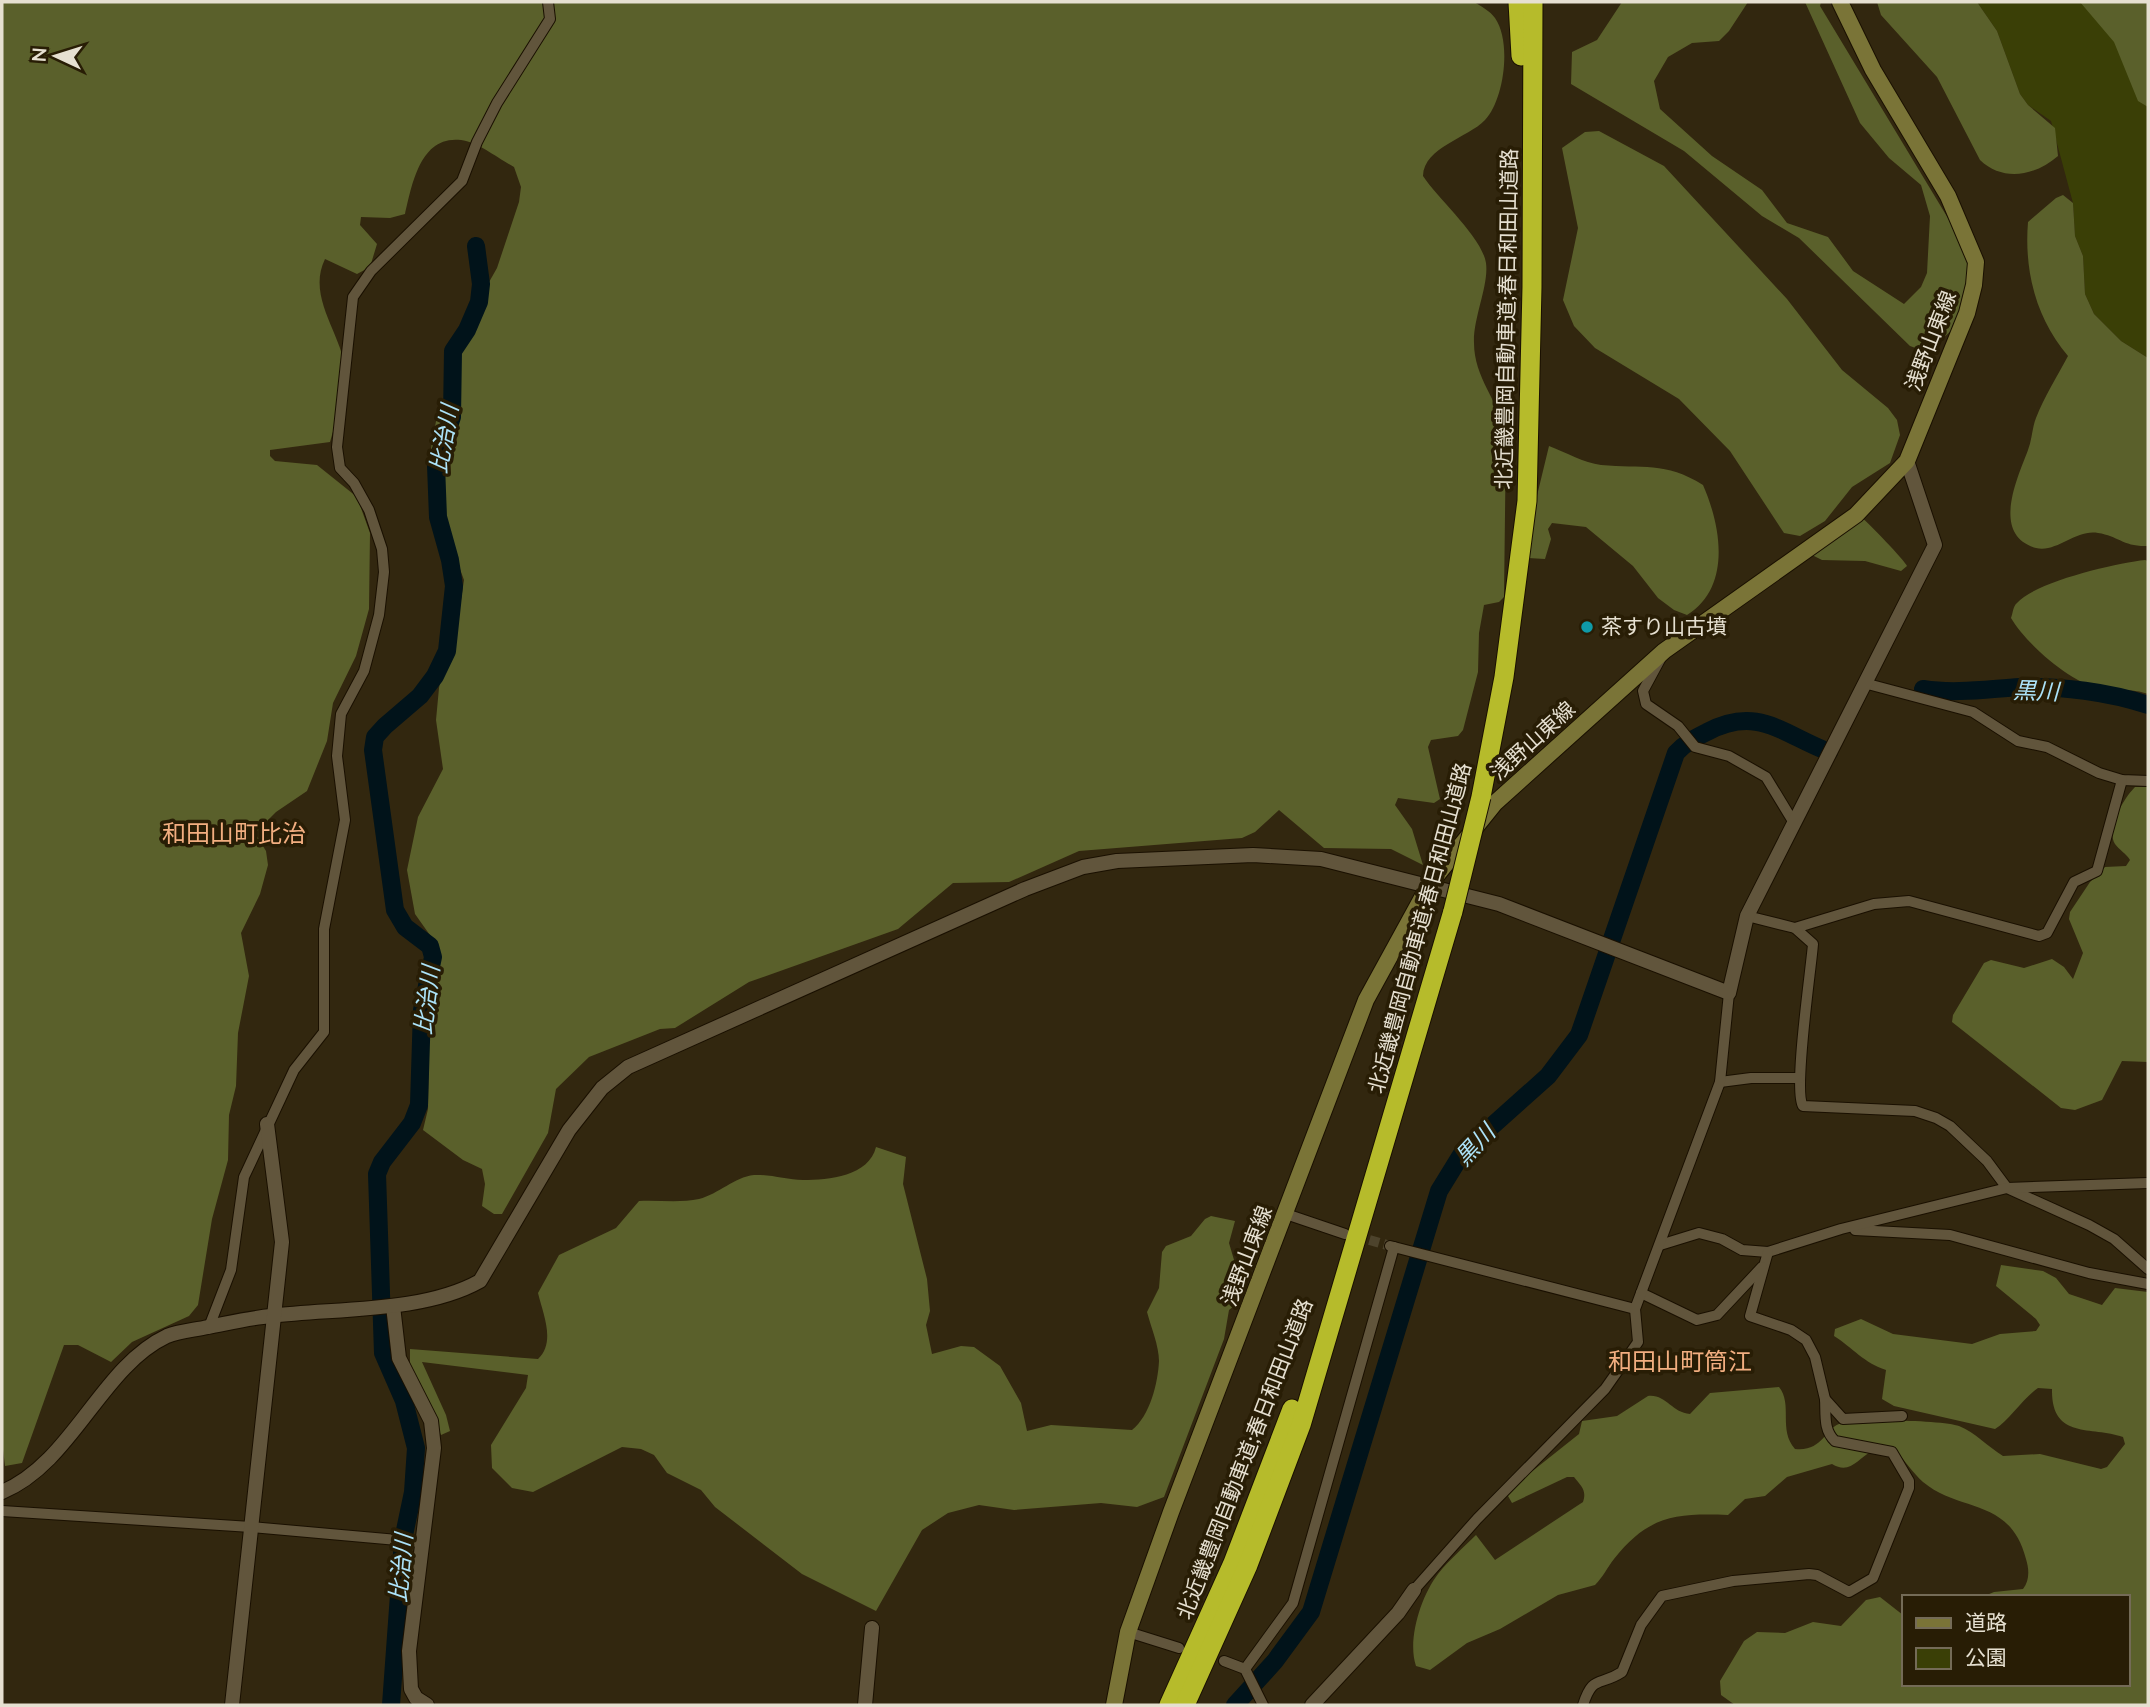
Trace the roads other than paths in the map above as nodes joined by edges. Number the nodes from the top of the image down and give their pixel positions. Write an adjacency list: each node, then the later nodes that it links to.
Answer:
1 (548, 2): 20 (street)
2 (1518, 2): 6 (highway)
3 (1527, 2): 6 (highway, 北近畿豊岡自動車道;春日和田山道路)
4 (1533, 2): 8 (highway, 北近畿豊岡自動車道;春日和田山道路)
5 (1840, 2): 7 (main road, 浅野山東線)
6 (1526, 120): 8 (highway, 北近畿豊岡自動車道;春日和田山道路)
7 (1907, 461): 9 (main road, 浅野山東線); 10 (street)
8 (1509, 636): 22 (highway, 北近畿豊岡自動車道;春日和田山道路, bridge)
9 (1664, 651): 13 (street); 14 (main road, 浅野山東線)
10 (1864, 683): 11 (street); 13 (street)
11 (2122, 780): 12 (street); 16 (street)
12 (2148, 781)
13 (1794, 823): 15 (street)
14 (1429, 885): 17 (street); 24 (main road, 浅野山東線); 33 (street)
15 (1747, 916): 16 (street); 17 (street)
16 (1795, 928): 18 (street)
17 (1729, 993): 19 (street)
18 (1800, 1078): 19 (street); 23 (street)
19 (1720, 1082): 27 (street)
20 (267, 1124): 35 (street); 36 (street)
21 (2148, 1183): 23 (street)
22 (1371, 1187): 49 (highway, 北近畿豊岡自動車道;春日和田山道路); 54 (highway, 北近畿豊岡自動車道;春日和田山道路)
23 (2007, 1188): 25 (street); 30 (street)
24 (1286, 1214): 26 (street); 45 (main road, 浅野山東線)
25 (1841, 1229): 28 (street); 31 (street)
26 (1345, 1234)
27 (1660, 1245): 28 (street); 32 (street)
28 (1768, 1252): 29 (street)
29 (1764, 1265): 32 (street); 37 (street)
30 (2148, 1269)
31 (2148, 1284)
32 (1641, 1293): 34 (street)
33 (393, 1306): 35 (street); 42 (street)
34 (1635, 1309): 43 (street); 48 (street)
35 (272, 1316): 36 (street); 41 (street)
36 (208, 1327): 39 (street)
37 (1825, 1399): 38 (street); 57 (street)
38 (1902, 1416)
39 (2, 1492)
40 (2, 1511): 41 (street)
41 (251, 1527): 42 (street); 50 (street)
42 (420, 1542): 51 (street)
43 (1414, 1590): 56 (street)
44 (872, 1628): 52 (street)
45 (1128, 1632): 46 (street); 53 (main road, 浅野山東線)
46 (1179, 1648)
47 (1224, 1661): 48 (street)
48 (1245, 1669): 55 (street)
49 (1187, 1700)
50 (232, 1705)
51 (427, 1705)
52 (865, 1705)
53 (1114, 1705)
54 (1169, 1705)
55 (1263, 1705)
56 (1312, 1705)
57 (1584, 1705)

